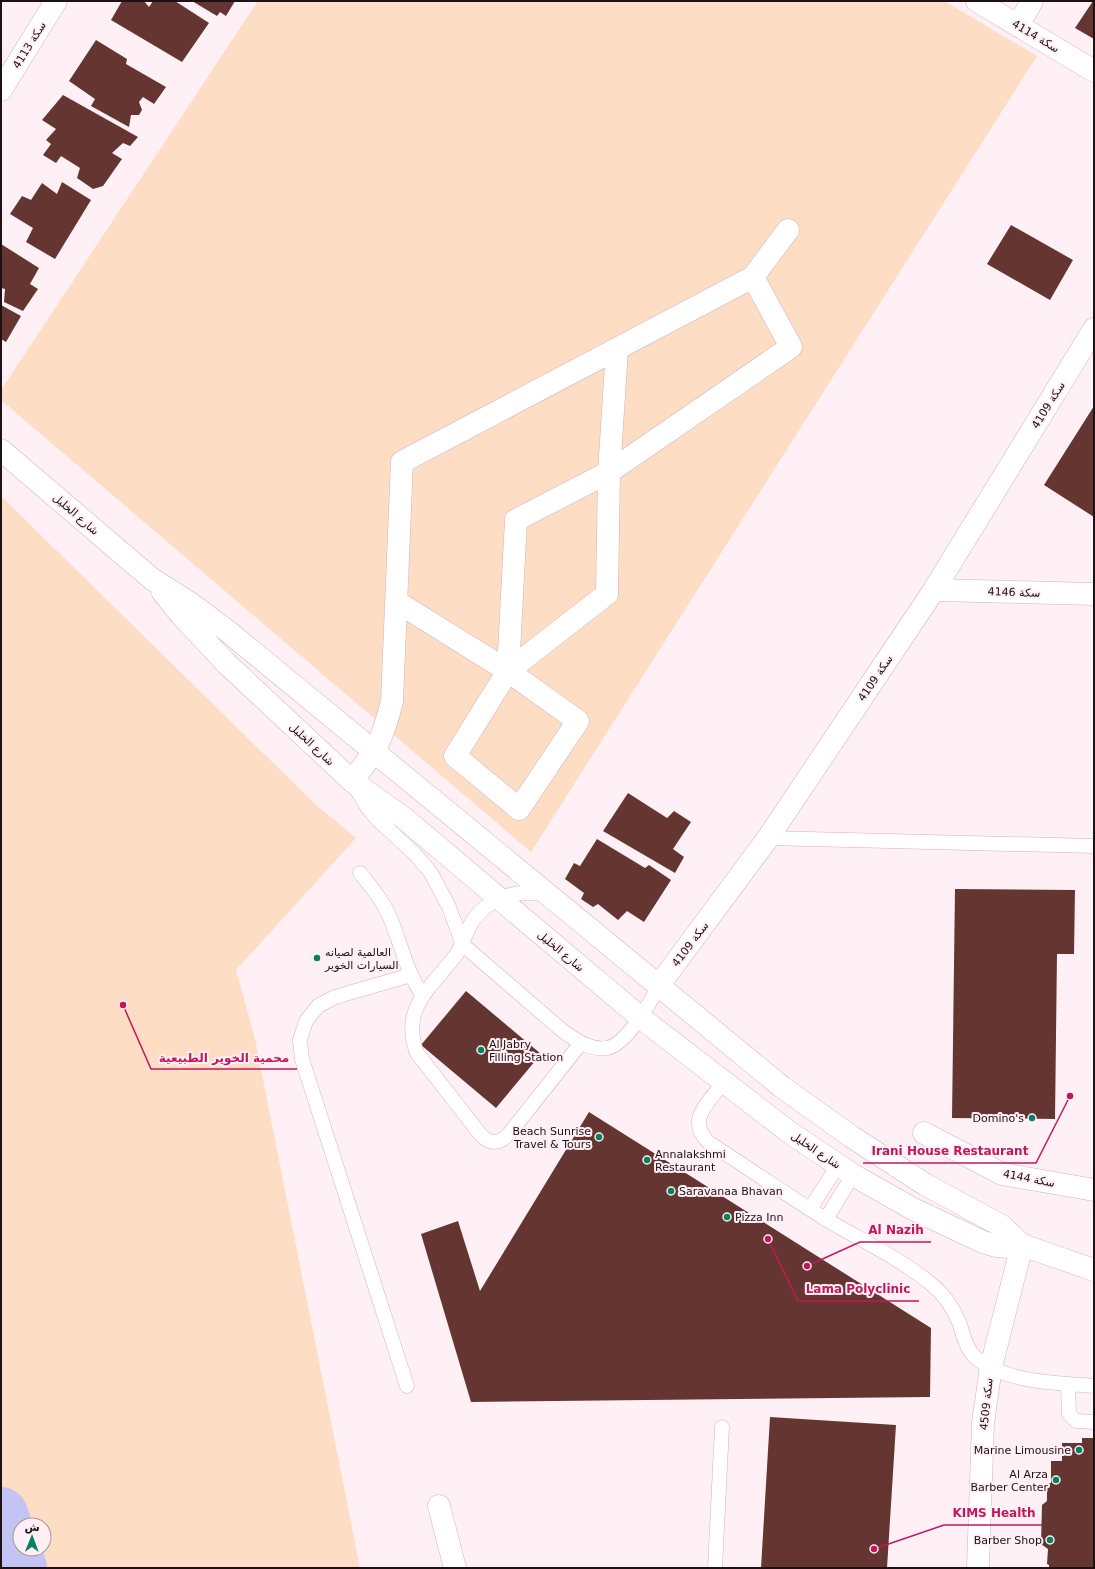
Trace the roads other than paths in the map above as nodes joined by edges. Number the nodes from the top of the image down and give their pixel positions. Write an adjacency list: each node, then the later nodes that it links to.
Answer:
1 (56, 1): 6 (street, سكة 4113)
2 (978, 1): 4 (street, سكة 4114)
3 (1032, 1): 4 (street)
4 (1018, 26): 5 (street, سكة 4114)
5 (1094, 71)
6 (1, 90)
7 (788, 230): 8 (street)
8 (753, 277): 10 (street); 12 (street)
9 (1094, 329): 14 (street, سكة 4109)
10 (617, 349): 12 (street); 16 (street)
11 (1, 450): 13 (street, شارع الخليل)
12 (609, 472): 17 (street); 17 (street)
13 (152, 579): 18 (street, شارع الخليل); 19 (street, شارع الخليل)
14 (934, 590): 15 (street, سكة 4146); 20 (street, سكة 4109)
15 (1094, 594)
16 (397, 602): 17 (street); 18 (street)
17 (508, 671): 17 (street)
18 (374, 753): 19 (street); 23 (street, شارع الخليل)
19 (352, 781): 24 (street, شارع الخليل); 25 (lane)
20 (768, 838): 21 (lane); 27 (street, سكة 4109)
21 (1094, 846)
22 (360, 873): 26 (lane)
23 (548, 896): 24 (lane); 27 (street, شارع الخليل)
24 (499, 898): 25 (lane); 29 (street, شارع الخليل)
25 (463, 945): 28 (lane); 30 (lane, سكة 4109)
26 (411, 975): 28 (lane); 41 (lane)
27 (658, 985): 29 (lane, سكة 4109); 37 (street, شارع الخليل)
28 (424, 996): 30 (lane)
29 (642, 1018): 30 (lane, سكة 4109); 31 (street, شارع الخليل)
30 (581, 1043)
31 (724, 1082): 33 (street, شارع الخليل); 35 (lane)
32 (924, 1133): 34 (street, سكة 4144)
33 (846, 1170): 35 (lane); 36 (lane); 37 (street, شارع الخليل)
34 (1094, 1190)
35 (810, 1209): 36 (lane)
36 (826, 1219): 39 (lane)
37 (1022, 1244): 38 (street, شارع الخليل); 39 (street, سكة 4509)
38 (1094, 1270)
39 (991, 1367): 40 (lane); 48 (street, سكة 4509)
40 (1068, 1385): 42 (lane); 43 (lane)
41 (407, 1386)
42 (1094, 1386)
43 (1094, 1422)
44 (722, 1427): 47 (lane)
45 (439, 1506): 46 (street)
46 (455, 1568)
47 (715, 1568)
48 (978, 1568)

